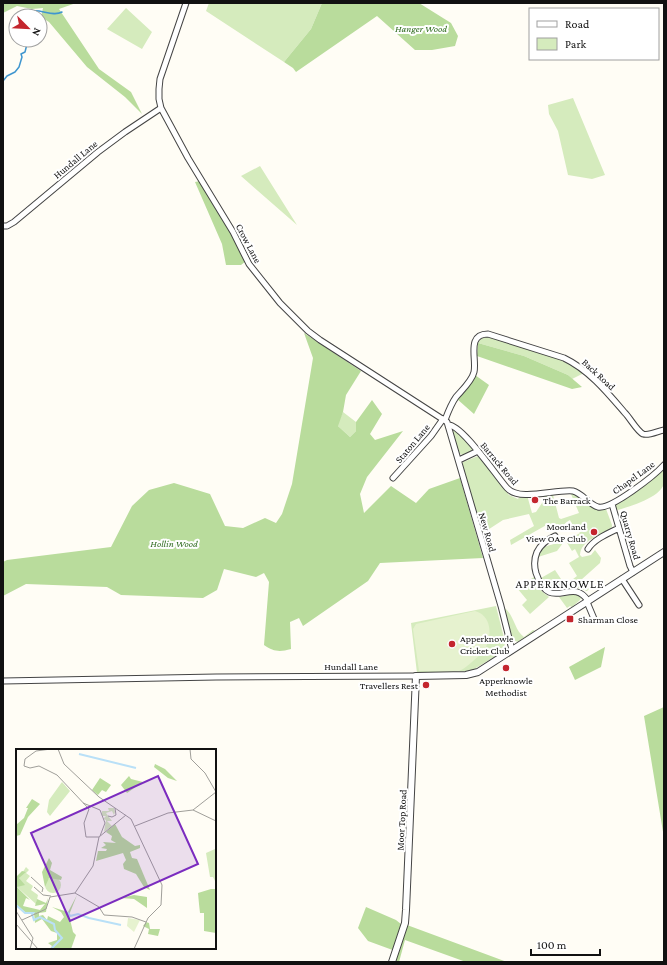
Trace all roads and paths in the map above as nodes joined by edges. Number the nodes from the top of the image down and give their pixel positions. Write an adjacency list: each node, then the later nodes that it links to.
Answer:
1 (186, 3): 2 (street, Crow Lane)
2 (161, 108): 3 (street, Hundall Lane); 5 (street, Crow Lane)
3 (3, 226)
4 (482, 334): 5 (street, Staton Lane); 6 (street, Back Road)
5 (445, 421): 7 (street, Barrack Road); 8 (street, New Road); 10 (street, Staton Lane)
6 (664, 430)
7 (478, 451): 8 (street); 11 (street, Barrack Road)
8 (459, 460): 21 (street, New Road)
9 (664, 466): 11 (street, Chapel Lane)
10 (393, 478)
11 (612, 504): 12 (street, Quarry Road)
12 (620, 528): 14 (street); 16 (street, Quarry Road)
13 (553, 539): 18 (street)
14 (588, 549)
15 (664, 552): 16 (street, Hundall Lane)
16 (633, 572): 17 (street, Hundall Lane)
17 (622, 579): 18 (street, Hundall Lane); 19 (street)
18 (588, 601): 20 (street); 21 (street, Hundall Lane)
19 (639, 605)
20 (595, 621)
21 (512, 650): 22 (street, Hundall Lane)
22 (416, 676): 23 (street, Hundall Lane); 24 (street, Moor Top Road)
23 (3, 681)
24 (392, 962)

